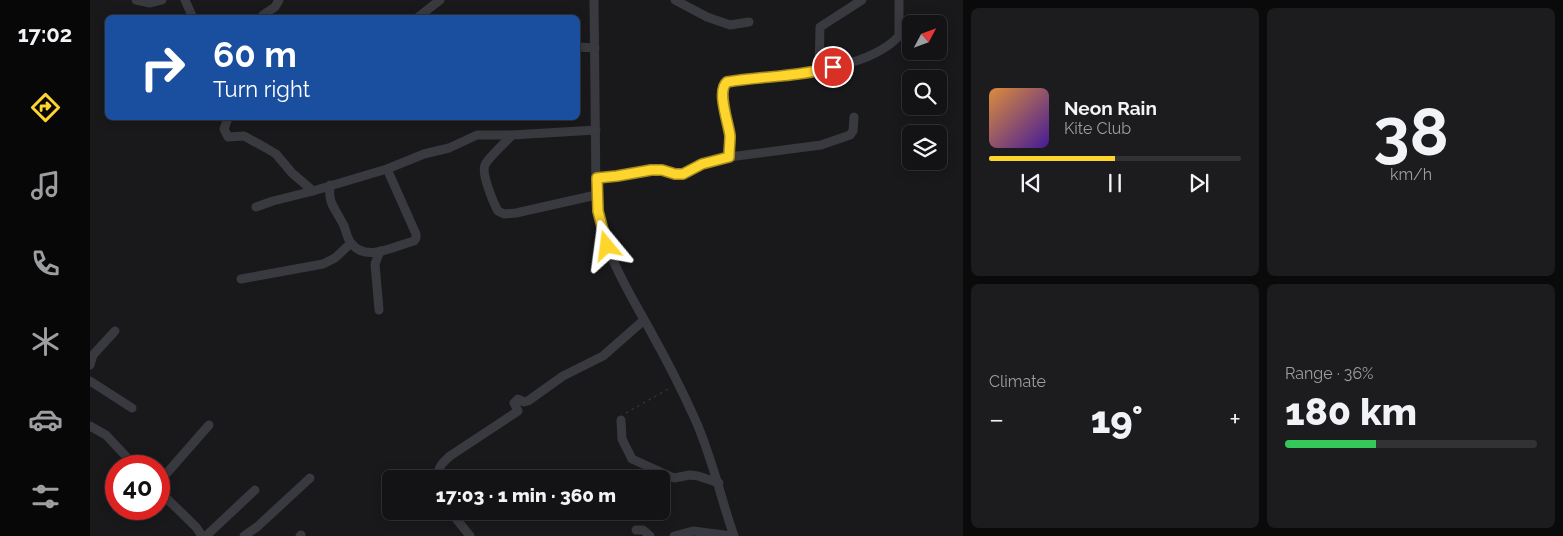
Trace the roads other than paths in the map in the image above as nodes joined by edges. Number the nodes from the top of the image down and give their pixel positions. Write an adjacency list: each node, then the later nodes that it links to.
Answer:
1 (136, 0): 2 (street)
2 (162, 0)
3 (185, 0): 10 (street)
4 (279, 0): 11 (street)
5 (440, 0): 12 (street)
6 (594, 0): 15 (street)
7 (675, 0): 13 (street)
8 (862, 0): 16 (street)
9 (899, 0): 16 (street)
10 (192, 15)
11 (263, 15)
12 (421, 15)
13 (749, 22)
14 (580, 47): 15 (street)
15 (595, 48): 19 (street)
16 (820, 71): 21 (street)
17 (854, 117): 21 (street)
18 (227, 120): 25 (street)
19 (596, 130): 20 (street); 23 (street)
20 (512, 135): 22 (street); 26 (street)
21 (729, 157): 23 (street)
22 (387, 169): 24 (street); 29 (street)
23 (597, 178): 26 (street)
24 (330, 185): 25 (street); 28 (street)
25 (313, 191): 27 (street)
26 (596, 195): 34 (street)
27 (256, 207)
28 (351, 243): 30 (street); 32 (street)
29 (380, 251): 30 (street); 31 (street)
30 (366, 253): 31 (street)
31 (374, 264): 33 (street)
32 (241, 279)
33 (379, 310)
34 (644, 320): 44 (street); 46 (street)
35 (115, 331): 36 (street)
36 (90, 365)
37 (90, 381): 38 (street)
38 (132, 408)
39 (621, 420): 46 (street)
40 (90, 426): 42 (street)
41 (209, 426): 43 (street)
42 (125, 455)
43 (170, 470)
44 (438, 470)
45 (310, 478): 53 (street)
46 (719, 483): 57 (street)
47 (255, 490): 52 (street)
48 (170, 502): 51 (street)
49 (457, 520): 54 (street)
50 (636, 530): 55 (street)
51 (202, 536)
52 (206, 536)
53 (244, 536)
54 (470, 536)
55 (650, 536)
56 (674, 536): 57 (street)
57 (733, 536)

